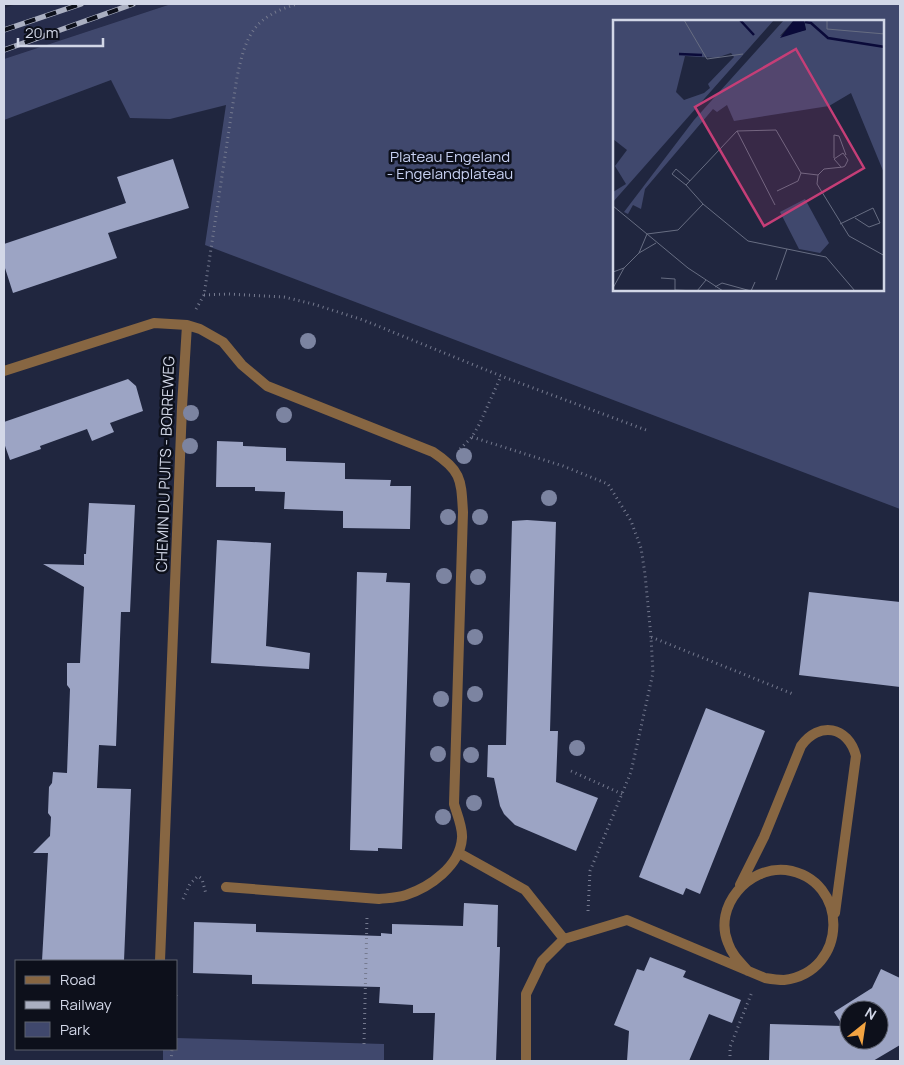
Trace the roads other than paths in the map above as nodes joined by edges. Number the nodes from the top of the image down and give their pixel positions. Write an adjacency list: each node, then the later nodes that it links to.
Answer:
1 (188, 325): 2 (street); 3 (street); 8 (street, CHEMIN DU PUITS - BORREWEG)
2 (4, 371)
3 (459, 853): 4 (street); 7 (street)
4 (226, 888)
5 (737, 890): 6 (street); 6 (street); 9 (street)
6 (834, 917): 9 (street)
7 (564, 939): 9 (street); 10 (street)
8 (160, 960)
9 (748, 971)
10 (526, 1061)

